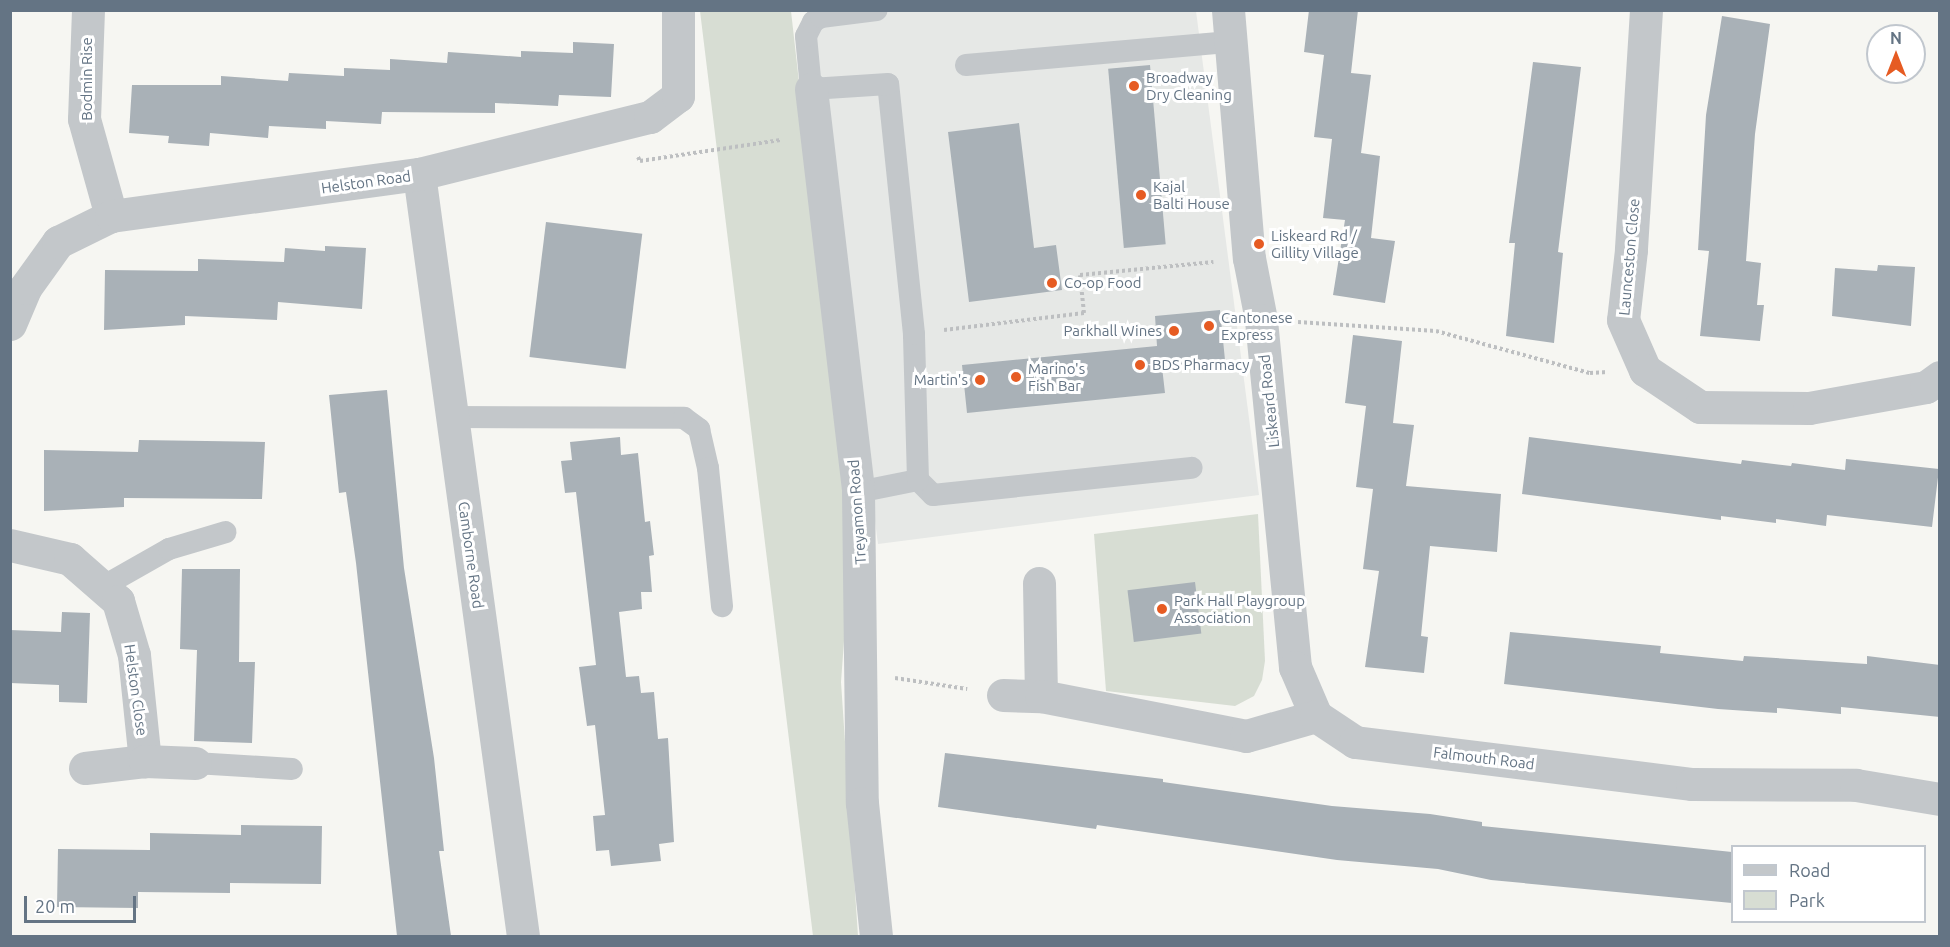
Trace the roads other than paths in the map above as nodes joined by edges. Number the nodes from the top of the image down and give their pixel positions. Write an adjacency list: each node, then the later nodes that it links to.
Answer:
1 (88, 10): 9 (street, Bodmin Rise)
2 (678, 10): 8 (street, Helston Road)
3 (877, 10): 7 (lane)
4 (1646, 10): 11 (street, Launceston Close)
5 (1229, 26): 6 (lane); 23 (street, Liskeard Road)
6 (966, 65)
7 (811, 89): 14 (lane); 15 (street, Treyamon Road)
8 (419, 174): 9 (street, Helston Road); 12 (street, Camborne Road)
9 (111, 216): 10 (street, Helston Road)
10 (10, 324)
11 (1940, 377)
12 (452, 417): 20 (lane); 29 (street, Camborne Road)
13 (1192, 468): 14 (lane)
14 (918, 480): 15 (lane)
15 (858, 492): 30 (street, Treyamon Road)
16 (226, 532): 19 (lane)
17 (10, 545): 19 (street, Helston Close)
18 (1039, 583): 22 (street)
19 (102, 587): 24 (street, Helston Close)
20 (722, 606)
21 (1004, 695): 22 (street)
22 (1041, 696): 23 (street)
23 (1316, 716): 28 (street, Falmouth Road)
24 (145, 761): 25 (street); 26 (street)
25 (195, 763): 27 (lane)
26 (85, 768)
27 (292, 770)
28 (1940, 799)
29 (523, 936)
30 (876, 936)

